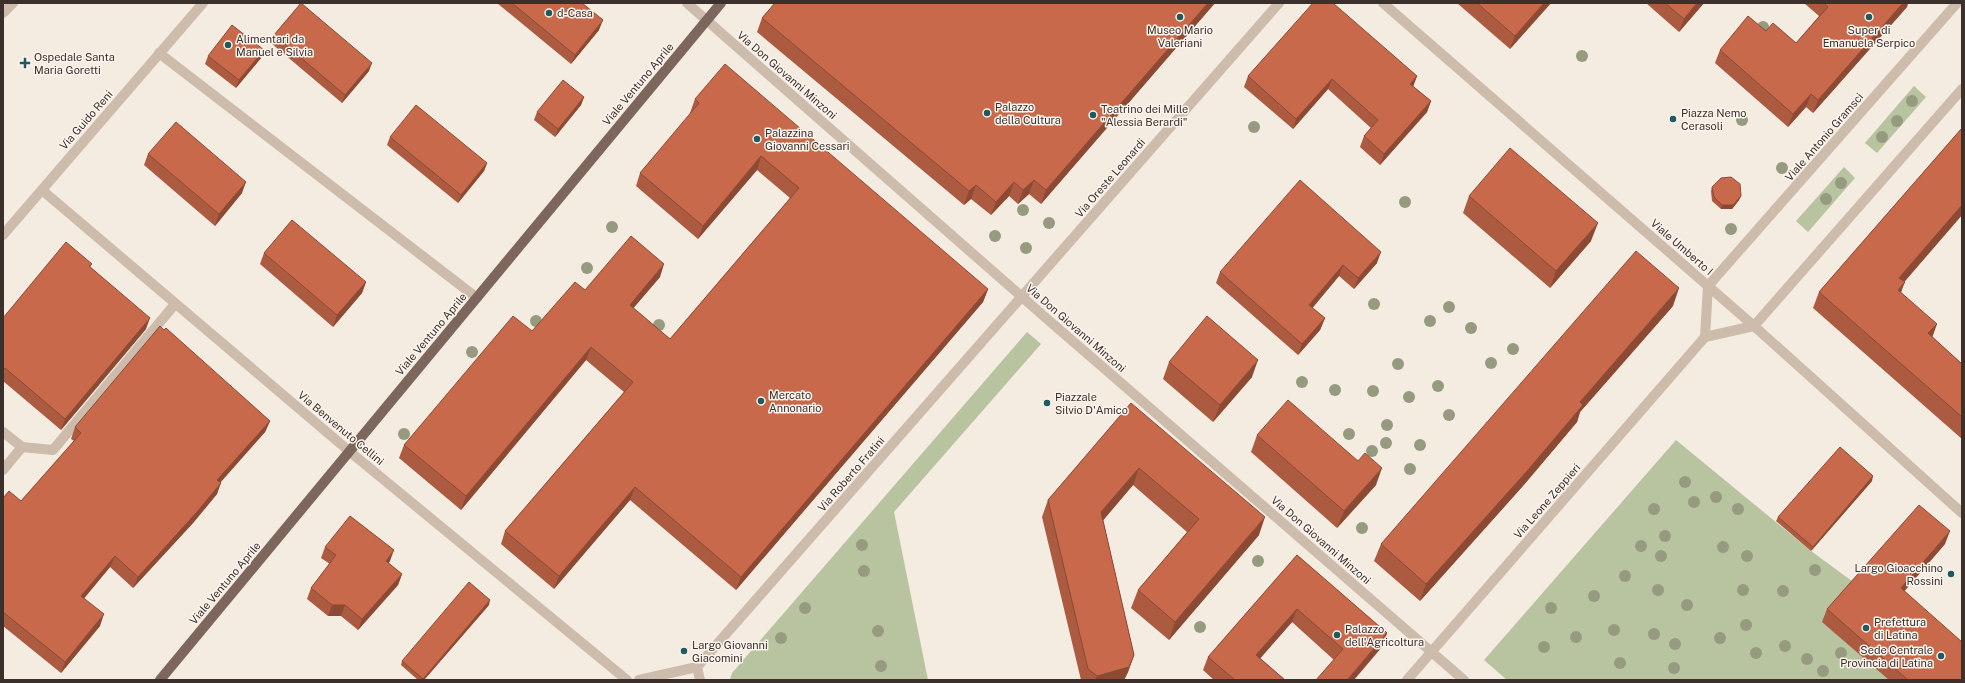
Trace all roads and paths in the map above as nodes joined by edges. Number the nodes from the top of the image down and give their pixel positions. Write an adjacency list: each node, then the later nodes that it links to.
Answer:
1 (13, 3): 8 (street)
2 (203, 3): 10 (street, Via Guido Reni)
3 (687, 3): 9 (street, Via Don Giovanni Minzoni)
4 (721, 3): 9 (main road, Viale Ventuno Aprile)
5 (1279, 3): 15 (street, Via Oreste Leonardi)
6 (1383, 3): 14 (street, Viale Umberto I)
7 (1957, 3): 14 (street, Viale Antonio Gramsci)
8 (3, 13)
9 (707, 20): 15 (street, Via Don Giovanni Minzoni); 16 (main road, Viale Ventuno Aprile)
10 (159, 53): 12 (street, Via Guido Reni); 16 (street)
11 (1962, 89): 18 (street)
12 (42, 190): 13 (street, Via Guido Reni); 17 (street, Via Benvenuto Cellini)
13 (3, 235)
14 (1708, 286): 18 (street, Viale Umberto I); 19 (street)
15 (1022, 297): 25 (street, Via Don Giovanni Minzoni); 26 (street, Via Roberto Fratini)
16 (477, 298): 22 (main road, Viale Ventuno Aprile)
17 (175, 304): 21 (street); 22 (street, Via Benvenuto Cellini)
18 (1754, 326): 19 (street); 24 (street, Viale Umberto I)
19 (1705, 337): 25 (street, Via Leone Zeppieri)
20 (3, 432): 21 (street)
21 (22, 447): 23 (street)
22 (350, 451): 27 (main road, Viale Ventuno Aprile); 28 (street, Via Benvenuto Cellini)
23 (3, 470)
24 (1962, 512)
25 (1432, 652): 31 (street, Via Leone Zeppieri); 32 (street, Via Don Giovanni Minzoni)
26 (697, 667): 29 (street); 30 (street)
27 (160, 680)
28 (628, 680)
29 (639, 680)
30 (700, 680)
31 (1407, 680)
32 (1464, 680)

